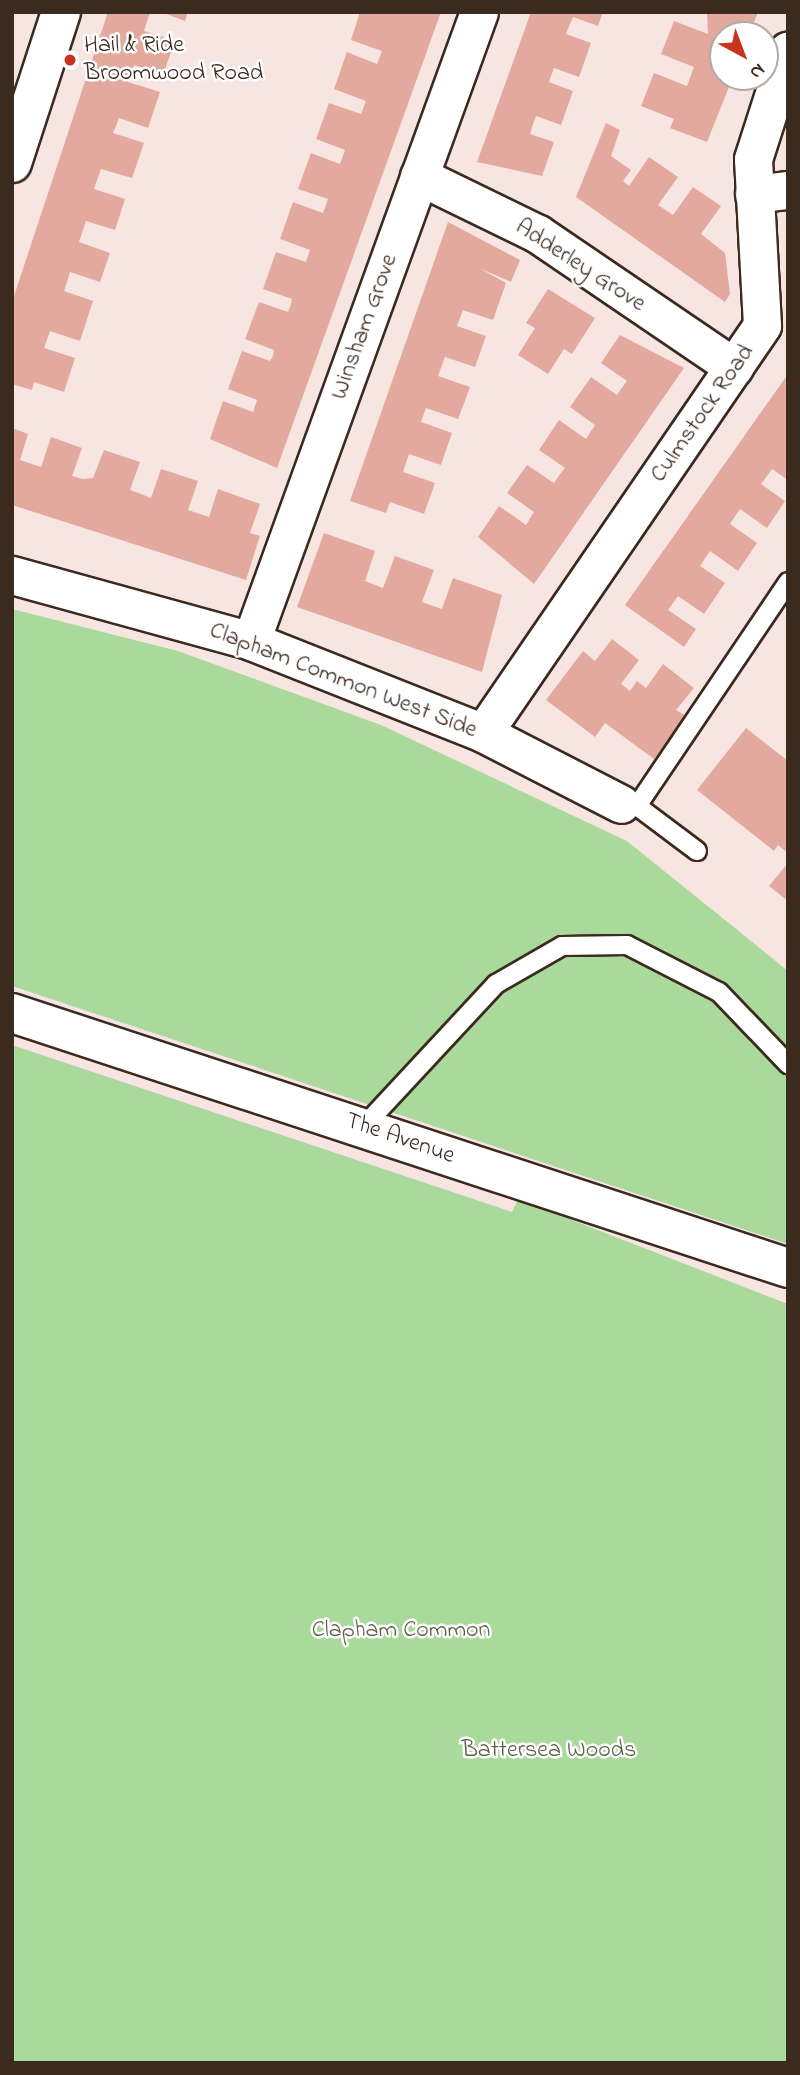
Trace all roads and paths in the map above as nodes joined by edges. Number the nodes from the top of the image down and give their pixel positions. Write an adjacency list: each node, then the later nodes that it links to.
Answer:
1 (61, 12): 4 (main road)
2 (479, 12): 5 (street, Winsham Grove)
3 (788, 50): 6 (street, Culmstock Road)
4 (12, 163)
5 (419, 176): 7 (street, Adderley Grove); 10 (street, Winsham Grove)
6 (771, 192): 7 (street, Culmstock Road)
7 (734, 367): 11 (street, Culmstock Road)
8 (12, 575): 10 (street, Clapham Common West Side)
9 (788, 582): 12 (lane)
10 (251, 641): 11 (street, Clapham Common West Side)
11 (483, 733): 12 (street, Clapham Common West Side)
12 (629, 805): 13 (lane)
13 (697, 851)
14 (12, 1013): 16 (main road, The Avenue)
15 (788, 1064): 16 (lane)
16 (364, 1126): 17 (main road, The Avenue)
17 (788, 1268)

